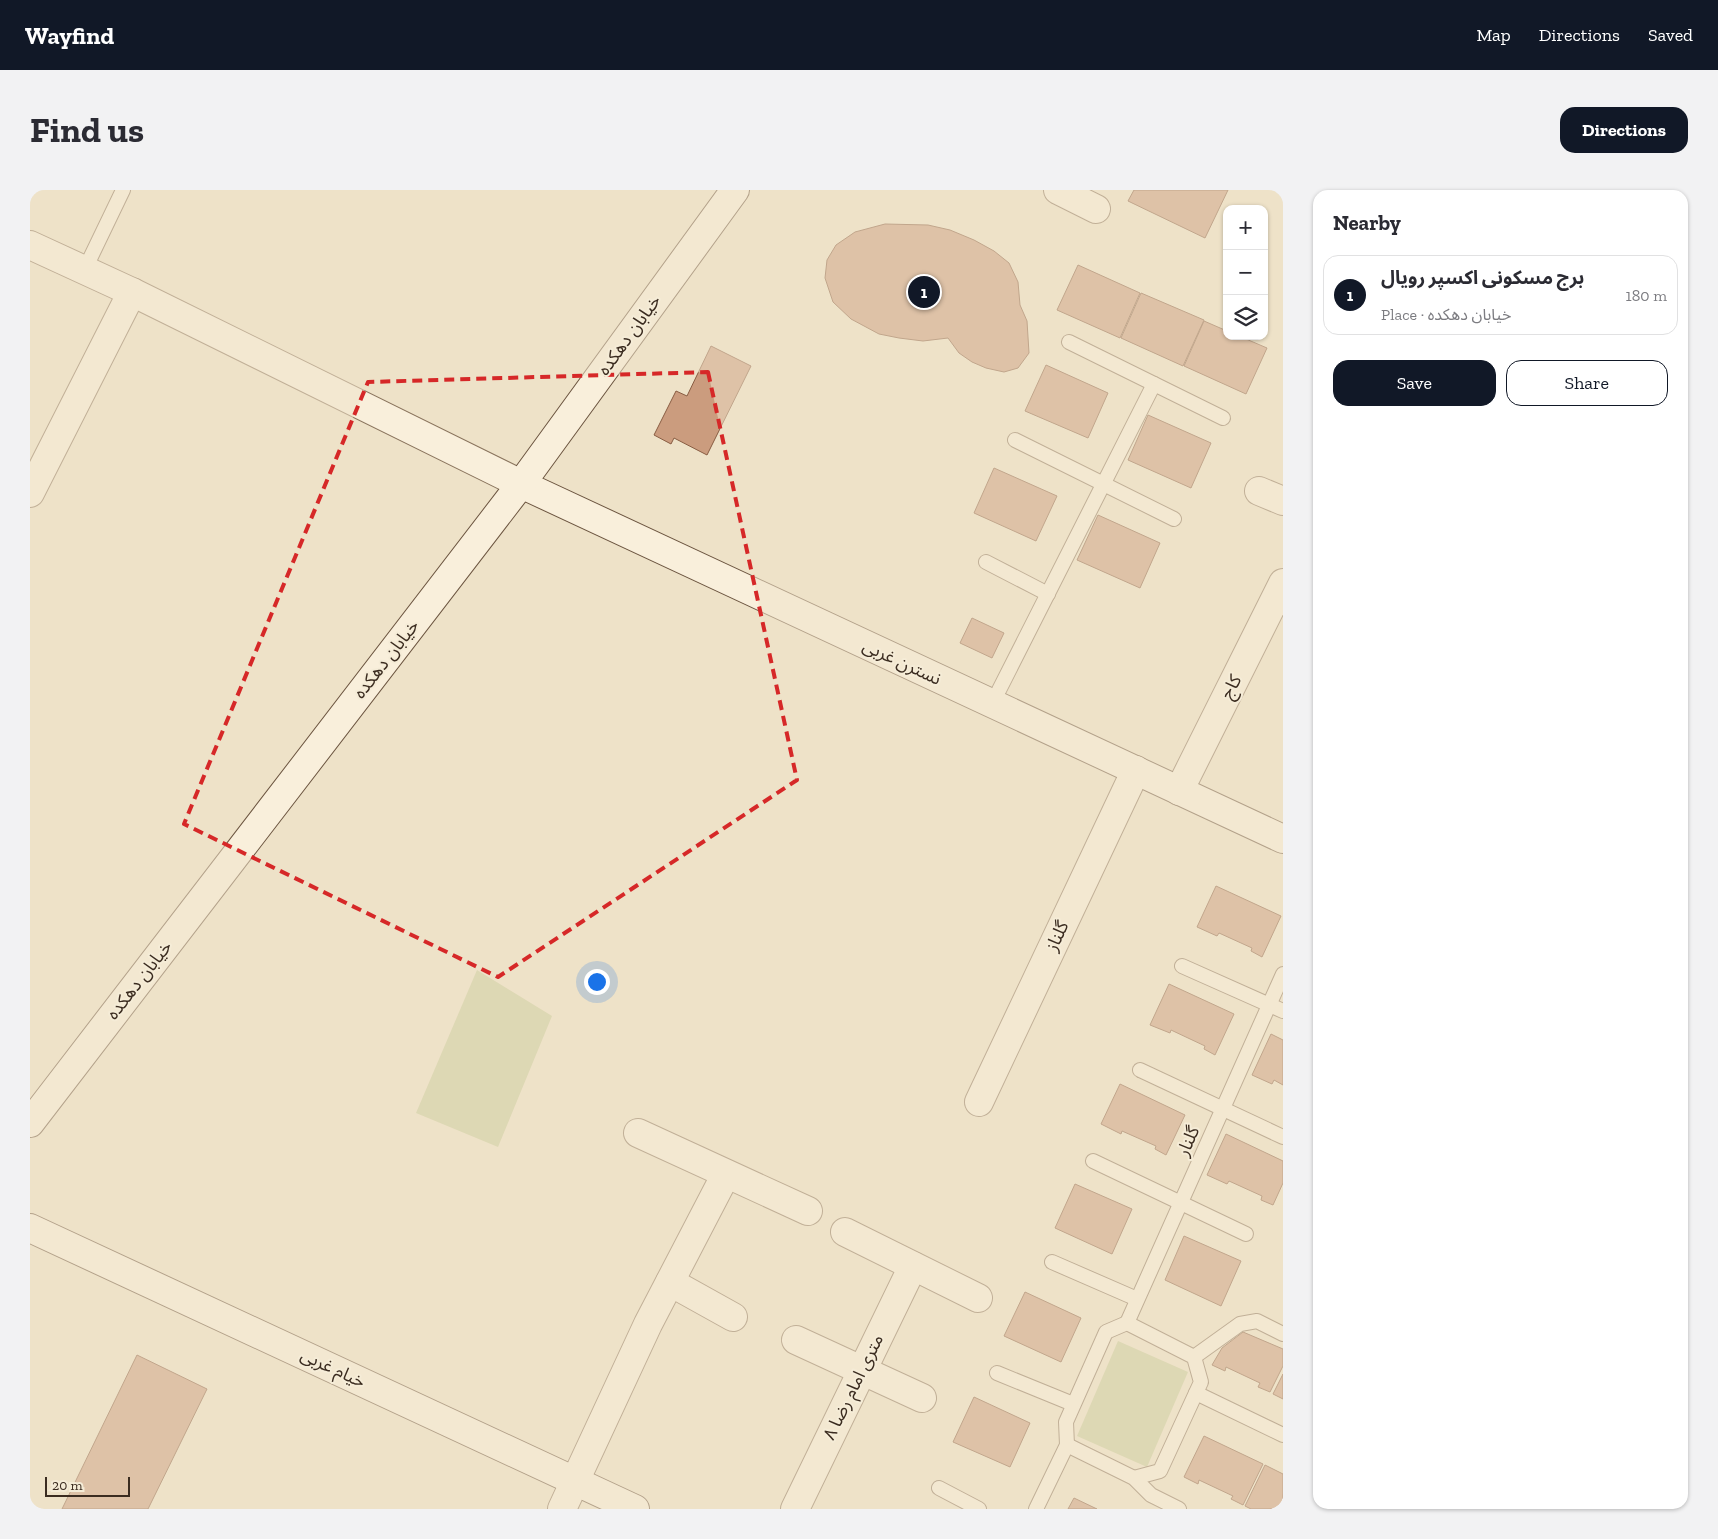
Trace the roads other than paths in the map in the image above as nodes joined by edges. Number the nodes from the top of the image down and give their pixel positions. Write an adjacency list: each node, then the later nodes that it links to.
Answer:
1 (123, 190): 6 (lane)
2 (735, 190): 12 (street, خیابان دهکده)
3 (1058, 190): 4 (street)
4 (1096, 209)
5 (30, 244): 6 (street, نسترن غربی)
6 (85, 269): 7 (street, نسترن غربی)
7 (132, 292): 12 (street, نسترن غربی); 14 (street)
8 (1069, 342): 9 (lane)
9 (1154, 384): 10 (lane); 13 (lane)
10 (1223, 418)
11 (1015, 440): 13 (lane)
12 (521, 484): 19 (street, نسترن غربی); 30 (street, خیابان دهکده)
13 (1103, 484): 15 (lane); 18 (lane)
14 (30, 493)
15 (1174, 519)
16 (986, 562): 18 (lane)
17 (1283, 583): 21 (street, کاج)
18 (1048, 594): 19 (lane)
19 (992, 704): 20 (street, نسترن غربی)
20 (1136, 770): 21 (street, نسترن غربی); 28 (street, گلناز)
21 (1179, 791): 22 (street, نسترن غربی)
22 (1283, 839)
23 (1182, 966): 25 (lane)
24 (1283, 974): 25 (lane, گلنار)
25 (1269, 1005): 26 (lane); 29 (lane, گلنار)
26 (1283, 1011)
27 (1140, 1070): 29 (lane)
28 (979, 1102)
29 (1223, 1108): 32 (lane); 35 (lane, گلنار)
30 (30, 1123)
31 (638, 1133): 34 (street)
32 (1283, 1137)
33 (1093, 1161): 35 (lane)
34 (726, 1174): 36 (street); 42 (street)
35 (1181, 1203): 39 (lane); 44 (lane, گلنار)
36 (808, 1211)
37 (30, 1228): 58 (street, خیام غربی)
38 (845, 1232): 41 (street)
39 (1246, 1234)
40 (1052, 1262): 44 (lane)
41 (913, 1266): 43 (street); 50 (street, ۸ متری امام رضا)
42 (670, 1282): 45 (street); 58 (street)
43 (978, 1298)
44 (1137, 1299): 46 (lane, گلنار)
45 (733, 1317)
46 (1127, 1323): 49 (lane); 54 (lane)
47 (1283, 1334): 49 (lane)
48 (796, 1340): 50 (street)
49 (1194, 1357): 52 (lane)
50 (861, 1370): 53 (street); 62 (street, ۸ متری امام رضا)
51 (997, 1373): 54 (lane)
52 (1196, 1393): 55 (lane); 57 (lane)
53 (922, 1398)
54 (1073, 1404): 56 (lane)
55 (1283, 1435)
56 (1067, 1445): 57 (lane); 64 (lane)
57 (1134, 1478): 65 (lane)
58 (576, 1481): 60 (street); 61 (street, خیام غربی)
59 (938, 1488): 63 (lane)
60 (562, 1509)
61 (635, 1509)
62 (794, 1509)
63 (979, 1509)
64 (1036, 1509)
65 (1179, 1509)

